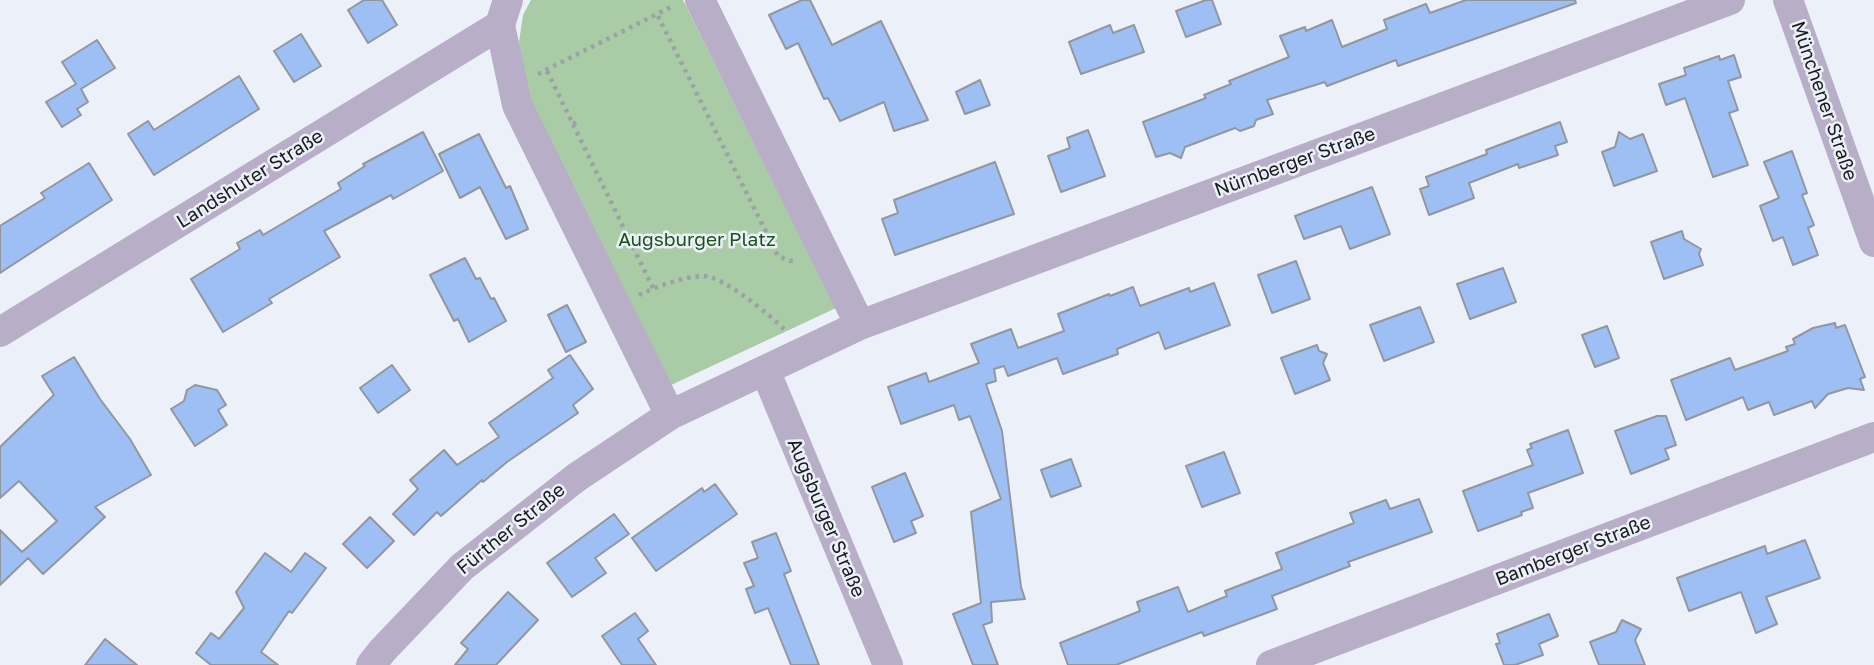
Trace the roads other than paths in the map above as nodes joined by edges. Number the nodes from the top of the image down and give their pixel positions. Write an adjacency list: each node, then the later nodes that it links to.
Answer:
1 (700, 0): 6 (street)
2 (1730, 0): 6 (street, Nürnberger Straße)
3 (1788, 0): 5 (street, Münchener Straße)
4 (504, 12): 7 (street, Landshuter Straße); 9 (street)
5 (1874, 242)
6 (860, 325): 8 (street)
7 (0, 332)
8 (765, 370): 9 (street); 12 (street, Augsburger Straße)
9 (670, 415): 11 (street, Fürther Straße)
10 (1874, 437): 13 (street, Bamberger Straße)
11 (372, 665)
12 (888, 665)
13 (1271, 665)

